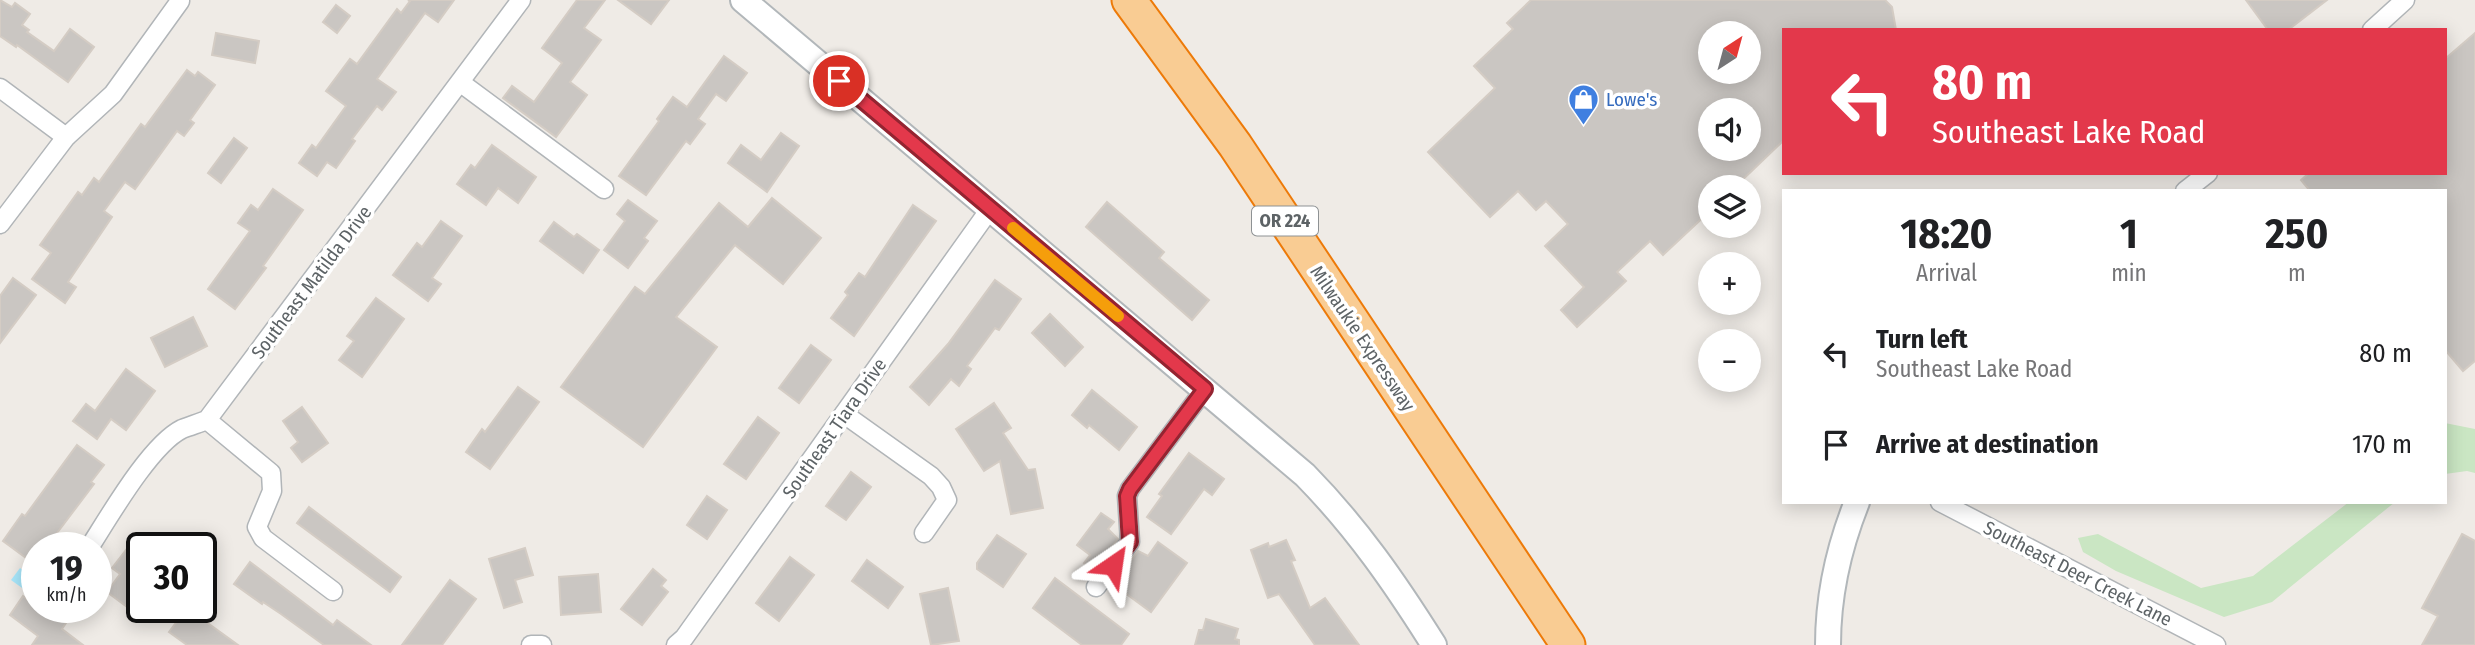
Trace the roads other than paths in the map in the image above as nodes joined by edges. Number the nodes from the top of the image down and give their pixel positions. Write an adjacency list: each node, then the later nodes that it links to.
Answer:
1 (521, 0): 7 (street, Southeast Matilda Drive)
2 (743, 0): 13 (street)
3 (1129, 0): 28 (highway, Milwaukie Expressway / OR 224)
4 (2405, 0): 6 (street)
5 (180, 1): 9 (street)
6 (2373, 28)
7 (461, 83): 12 (street); 17 (street, Southeast Matilda Drive)
8 (0, 88): 9 (street)
9 (66, 137): 14 (street)
10 (2205, 175): 11 (street)
11 (2188, 189)
12 (604, 190)
13 (990, 209): 15 (street); 16 (street, Southeast Tiara Drive)
14 (0, 224)
15 (1205, 389): 22 (street); 27 (street)
16 (844, 414): 21 (street); 26 (street, Southeast Tiara Drive)
17 (207, 420): 20 (street, Southeast Matilda Drive); 23 (street)
18 (1856, 504): 29 (street)
19 (1944, 504): 30 (street, Southeast Deer Creek Lane)
20 (99, 532)
21 (924, 533)
22 (1097, 587)
23 (333, 591)
24 (530, 645): 25 (street)
25 (542, 645)
26 (676, 645)
27 (1434, 645)
28 (1568, 645)
29 (1828, 645)
30 (2216, 645)

